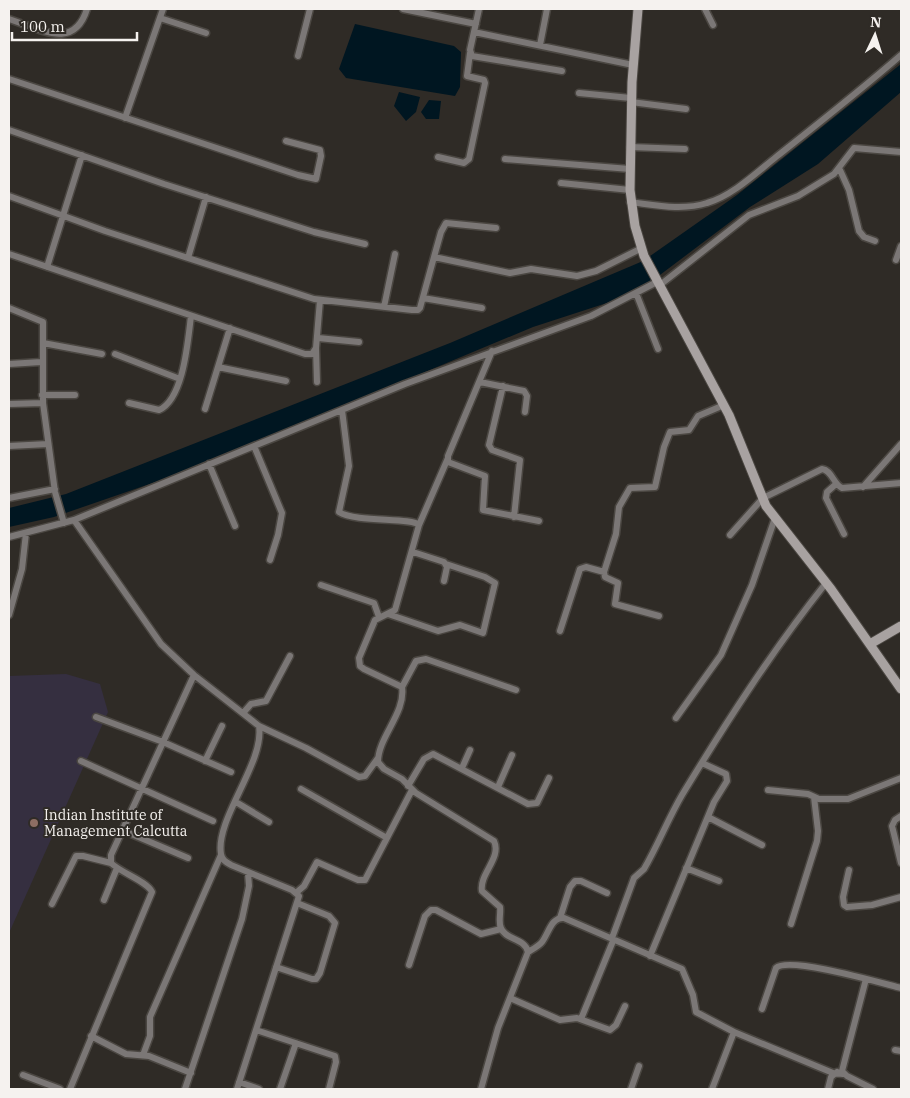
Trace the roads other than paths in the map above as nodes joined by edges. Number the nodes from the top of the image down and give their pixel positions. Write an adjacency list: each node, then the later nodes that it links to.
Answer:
1 (87, 9): 10 (street)
2 (163, 9): 9 (street)
3 (310, 9): 18 (street)
4 (403, 9): 11 (street)
5 (479, 9): 11 (street)
6 (547, 9): 15 (street)
7 (638, 9): 19 (street)
8 (705, 9): 12 (street)
9 (160, 18): 13 (street); 25 (street)
10 (9, 20)
11 (476, 24): 14 (street)
12 (712, 26)
13 (206, 32)
14 (474, 32): 15 (street); 16 (street)
15 (540, 44): 19 (street)
16 (470, 53): 20 (street); 32 (street)
17 (901, 55): 40 (street)
18 (298, 56)
19 (633, 65): 23 (street)
20 (562, 71)
21 (9, 79): 25 (street)
22 (579, 92): 23 (street)
23 (631, 100): 24 (street); 28 (street)
24 (686, 109)
25 (125, 118): 27 (street)
26 (9, 130): 31 (street)
27 (286, 141)
28 (630, 147): 29 (street); 34 (street)
29 (685, 149)
30 (901, 152): 35 (street)
31 (82, 155): 39 (street); 41 (street)
32 (438, 157)
33 (505, 158): 34 (street)
34 (630, 169): 37 (street)
35 (840, 170): 43 (street); 53 (street)
36 (561, 183): 37 (street)
37 (630, 190): 40 (street)
38 (9, 196): 41 (street)
39 (206, 197): 44 (street); 50 (street)
40 (630, 202): 46 (street)
41 (63, 215): 50 (street); 52 (street)
42 (496, 228): 49 (street)
43 (875, 241)
44 (365, 244)
45 (901, 246): 51 (street)
46 (643, 252): 49 (street); 53 (street)
47 (9, 254): 52 (street)
48 (395, 254): 57 (street)
49 (434, 257): 55 (street)
50 (188, 258): 56 (street)
51 (896, 260)
52 (47, 266): 60 (street)
53 (657, 281): 54 (street); 83 (street)
54 (636, 293): 66 (street); 67 (street)
55 (423, 298): 57 (street); 59 (street)
56 (320, 300): 57 (street); 62 (street)
57 (384, 307)
58 (9, 308): 64 (street)
59 (482, 308)
60 (191, 316): 61 (street); 73 (street)
61 (230, 328): 65 (street); 72 (street)
62 (318, 338): 63 (street); 65 (street)
63 (360, 342)
64 (43, 343): 68 (street); 70 (street)
65 (316, 348): 75 (street)
66 (658, 349)
67 (492, 350): 76 (street); 85 (street)
68 (102, 354)
69 (116, 354): 73 (street)
70 (41, 362): 71 (street); 79 (street)
71 (9, 364)
72 (218, 368): 74 (street); 84 (street)
73 (180, 379): 81 (street)
74 (286, 381)
75 (317, 382)
76 (480, 382): 77 (street); 91 (street)
77 (503, 386): 86 (street); 99 (street)
78 (74, 394): 79 (street)
79 (42, 395): 80 (street)
80 (43, 403): 82 (street); 87 (street)
81 (129, 403)
82 (9, 404)
83 (724, 406): 98 (street); 113 (street)
84 (206, 409)
85 (342, 410): 90 (street); 104 (street)
86 (525, 412)
87 (48, 444): 89 (street); 96 (street)
88 (901, 444): 95 (street)
89 (9, 446)
90 (254, 446): 92 (street); 111 (street)
91 (448, 458): 99 (street); 104 (street)
92 (209, 464): 102 (street); 105 (street)
93 (901, 483): 95 (street)
94 (836, 484): 95 (street); 98 (street); 107 (street)
95 (863, 487)
96 (55, 491): 97 (street); 101 (street)
97 (9, 498)
98 (763, 498): 100 (street); 108 (street)
99 (514, 517): 103 (street)
100 (775, 518): 115 (street); 131 (street)
101 (63, 520): 102 (street); 106 (street)
102 (74, 520): 125 (street)
103 (539, 521)
104 (419, 525): 110 (street)
105 (235, 526)
106 (26, 533): 109 (street); 118 (street)
107 (844, 534)
108 (730, 535)
109 (9, 536)
110 (413, 552): 112 (street); 117 (street)
111 (270, 560)
112 (446, 564): 114 (street); 117 (street)
113 (604, 572): 119 (street); 122 (street)
114 (444, 580)
115 (826, 583): 123 (street); 140 (street)
116 (320, 584): 120 (street)
117 (388, 614): 120 (street)
118 (9, 615)
119 (659, 616)
120 (379, 617): 127 (street)
121 (901, 626): 123 (street)
122 (560, 631)
123 (870, 644): 126 (street)
124 (290, 656): 129 (street)
125 (194, 675): 129 (street); 134 (street)
126 (900, 685)
127 (402, 687): 128 (street); 137 (street)
128 (516, 690)
129 (244, 712): 133 (street)
130 (96, 717): 134 (street)
131 (676, 718)
132 (222, 726): 139 (street)
133 (260, 726): 137 (street); 151 (street)
134 (162, 742): 139 (street); 146 (street)
135 (470, 750): 141 (street)
136 (512, 755): 145 (street)
137 (378, 758): 147 (street)
138 (81, 761): 146 (street)
139 (206, 761): 142 (street)
140 (702, 763): 153 (street); 177 (street)
141 (462, 768): 145 (street); 147 (street)
142 (231, 772)
143 (548, 778): 145 (street)
144 (901, 778): 150 (street)
145 (498, 787)
146 (141, 788): 154 (street); 156 (street)
147 (410, 788): 157 (street); 176 (street)
148 (301, 789): 157 (street)
149 (768, 790): 150 (street)
150 (814, 797): 175 (street)
151 (236, 802): 155 (street); 159 (street)
152 (901, 816): 162 (street)
153 (708, 818): 158 (street); 164 (street)
154 (213, 821)
155 (269, 822)
156 (122, 830): 160 (street); 161 (street)
157 (387, 838): 168 (street)
158 (762, 845)
159 (221, 855): 166 (street); 192 (street)
160 (188, 858)
161 (111, 863): 163 (street); 173 (street)
162 (901, 864)
163 (117, 868): 171 (street); 190 (street)
164 (686, 868): 167 (street); 179 (street)
165 (849, 870): 170 (street)
166 (248, 873): 168 (street); 194 (street)
167 (719, 881)
168 (297, 892): 172 (street)
169 (607, 893): 174 (street)
170 (901, 897)
171 (104, 900)
172 (297, 903): 181 (street); 181 (street)
173 (52, 904)
174 (560, 918): 177 (street); 178 (street)
175 (790, 924)
176 (501, 929): 178 (street); 180 (street)
177 (612, 938): 179 (street); 187 (street)
178 (528, 952): 184 (street)
179 (650, 956): 189 (street)
180 (409, 965)
181 (276, 967): 188 (street)
182 (866, 979): 183 (street); 186 (street); 196 (street)
183 (901, 988)
184 (510, 998): 187 (street); 206 (street)
185 (626, 1006): 187 (street)
186 (762, 1009)
187 (581, 1019)
188 (256, 1030): 191 (street); 198 (street)
189 (734, 1032): 195 (street); 208 (street)
190 (91, 1036): 192 (street); 200 (street)
191 (296, 1043): 204 (street); 205 (street)
192 (143, 1055): 194 (street)
193 (639, 1066): 207 (street)
194 (191, 1073): 201 (street)
195 (833, 1073): 196 (street); 209 (street)
196 (843, 1073): 210 (street)
197 (23, 1075): 199 (street)
198 (240, 1082): 202 (street); 203 (street)
199 (60, 1089)
200 (70, 1089)
201 (185, 1089)
202 (237, 1089)
203 (259, 1089)
204 (280, 1089)
205 (329, 1089)
206 (481, 1089)
207 (631, 1089)
208 (712, 1089)
209 (828, 1089)
210 (872, 1089)

